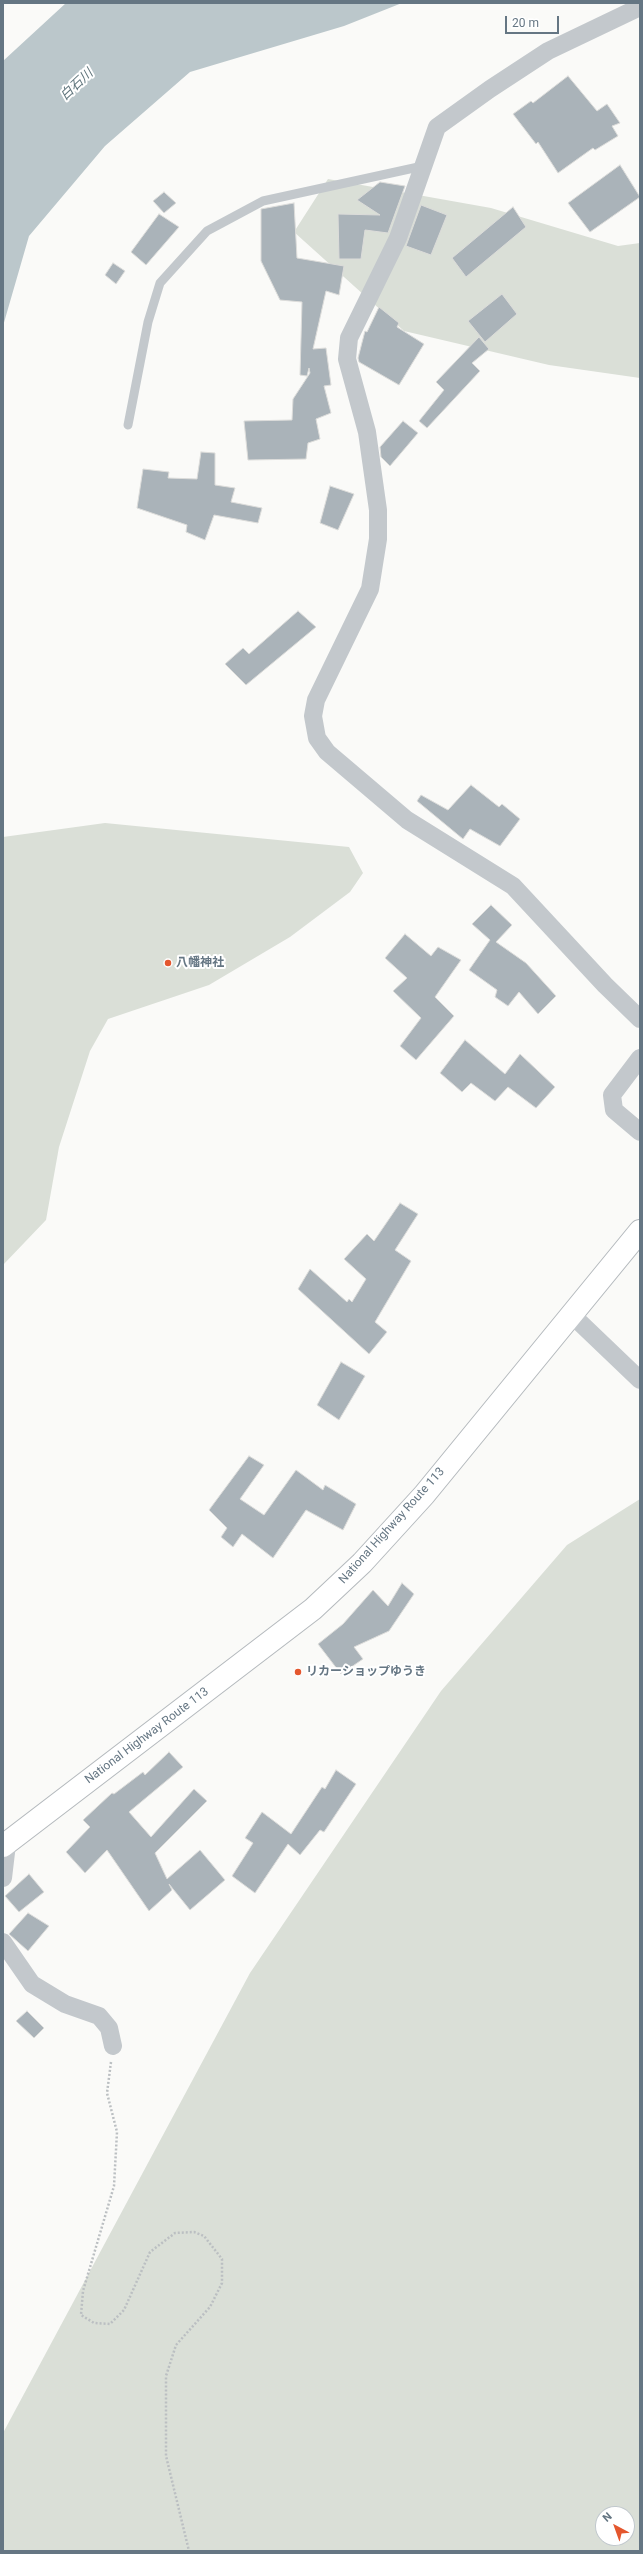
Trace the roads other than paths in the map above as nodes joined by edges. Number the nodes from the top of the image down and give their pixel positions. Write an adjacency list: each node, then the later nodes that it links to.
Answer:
1 (640, 7): 2 (street)
2 (423, 166): 3 (lane); 4 (street)
3 (128, 425)
4 (640, 1019)
5 (640, 1058): 6 (street)
6 (640, 1132)
7 (640, 1231): 8 (highway, National Highway Route 113)
8 (572, 1315): 9 (street); 10 (highway, National Highway Route 113)
9 (640, 1380)
10 (5, 1845): 11 (street)
11 (3, 1878)
12 (3, 1942): 13 (street)
13 (113, 2046)

